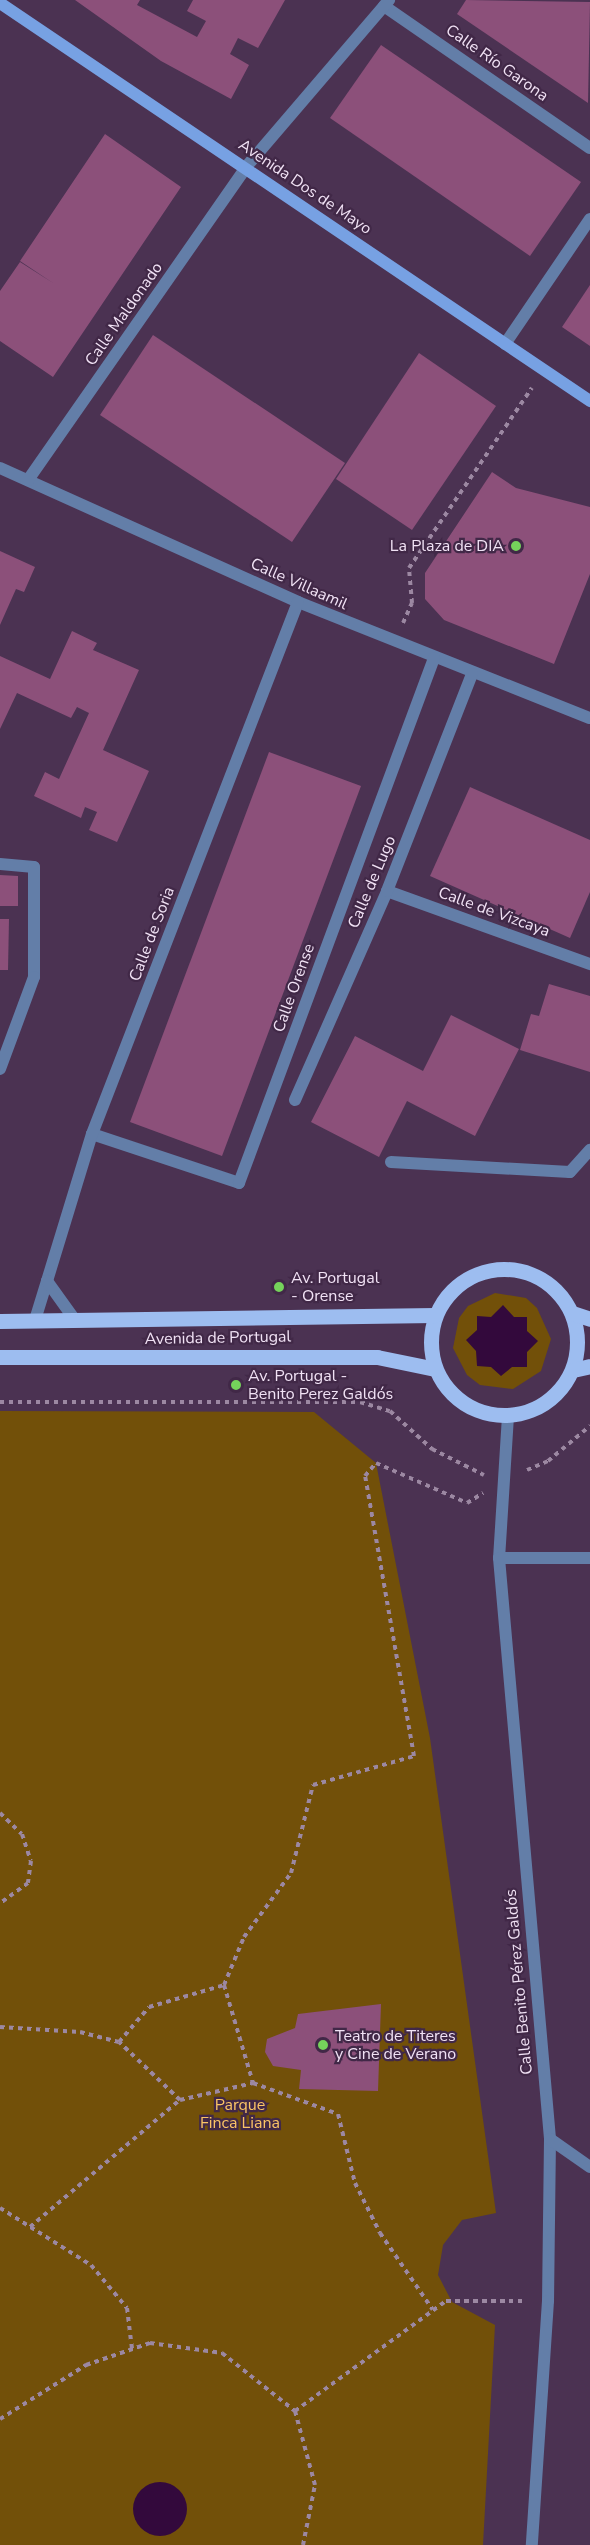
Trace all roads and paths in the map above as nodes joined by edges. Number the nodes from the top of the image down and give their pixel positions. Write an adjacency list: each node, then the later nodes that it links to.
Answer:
1 (0, 3): 4 (street, Avenida Dos de Mayo)
2 (387, 3): 3 (street, Calle Río Garona); 4 (street, Calle Maldonado)
3 (590, 148)
4 (246, 167): 6 (street, Avenida Dos de Mayo); 10 (street, Calle Maldonado)
5 (590, 219): 6 (street)
6 (505, 344): 7 (street, Avenida Dos de Mayo)
7 (544, 370): 8 (street, Avenida Dos de Mayo); 12 (path)
8 (590, 401)
9 (0, 468): 10 (street, Calle Villaamil)
10 (28, 480): 11 (street, Calle Villaamil)
11 (298, 602): 12 (street, Calle Villaamil); 21 (street, Calle de Soria)
12 (395, 643): 13 (street, Calle Villaamil)
13 (434, 658): 14 (street, Calle Villaamil); 21 (street, Calle Orense)
14 (472, 674): 15 (street, Calle Villaamil); 17 (street, Calle de Lugo)
15 (590, 718)
16 (0, 864): 19 (street)
17 (387, 891): 18 (street, Calle de Vizcaya); 20 (street, Calle de Lugo)
18 (590, 964)
19 (0, 1069)
20 (295, 1100)
21 (92, 1134): 24 (street, Calle de Soria)
22 (590, 1150): 23 (street)
23 (391, 1162)
24 (47, 1281): 28 (street, Calle de Soria); 29 (street)
25 (572, 1314): 26 (main road); 27 (main road); 34 (main road)
26 (435, 1315): 29 (main road, Avenida de Portugal); 33 (main road)
27 (590, 1319)
28 (35, 1320): 29 (main road, Avenida de Portugal); 30 (main road, Avenida de Portugal)
29 (75, 1320)
30 (0, 1321)
31 (0, 1357): 33 (main road, Avenida de Portugal)
32 (590, 1366): 34 (main road)
33 (435, 1370): 36 (main road)
34 (573, 1370): 36 (main road)
35 (0, 1402): 38 (path)
36 (508, 1416): 38 (street, Calle Benito Pérez Galdós)
37 (590, 1426): 38 (path)
38 (504, 1481): 39 (street, Calle Benito Pérez Galdós); 43 (path)
39 (498, 1558): 40 (street); 48 (street, Calle Benito Pérez Galdós)
40 (590, 1558)
41 (0, 1813): 42 (path)
42 (0, 1903)
43 (224, 1985): 45 (path); 46 (path)
44 (0, 2027): 45 (path)
45 (119, 2042): 47 (path)
46 (253, 2083): 47 (path); 53 (path)
47 (180, 2100): 51 (path)
48 (550, 2139): 49 (street); 52 (street, Calle Benito Pérez Galdós)
49 (590, 2167)
50 (0, 2208): 51 (path)
51 (30, 2227): 54 (path)
52 (548, 2301): 53 (path); 58 (street, Calle Benito Pérez Galdós)
53 (433, 2310): 55 (path)
54 (132, 2349): 55 (path); 56 (path)
55 (295, 2411): 57 (path)
56 (0, 2419)
57 (303, 2545)
58 (532, 2545)

